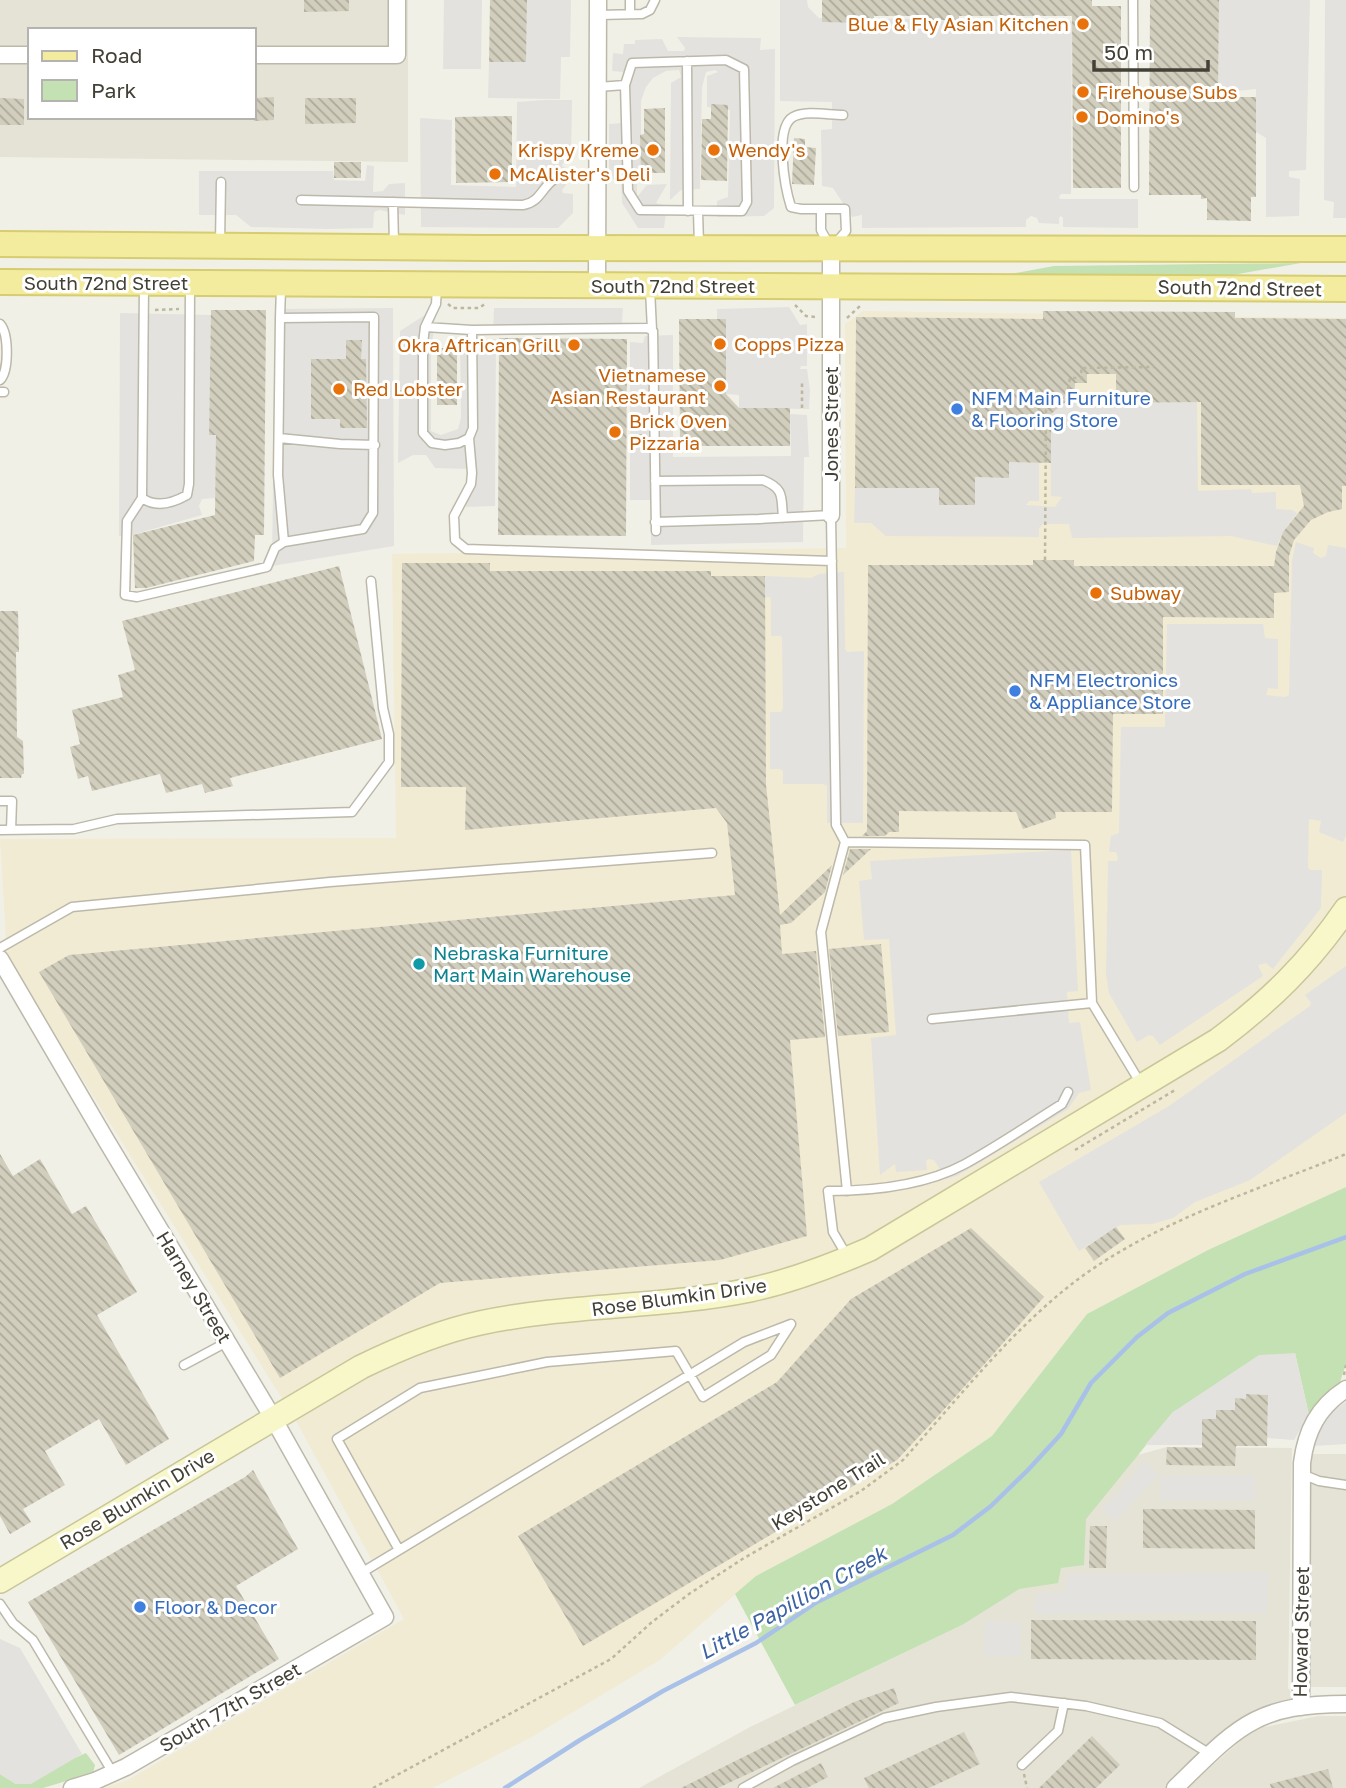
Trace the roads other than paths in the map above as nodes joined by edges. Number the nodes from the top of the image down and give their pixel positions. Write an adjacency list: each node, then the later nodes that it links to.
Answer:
1 (397, 0): 9 (street)
2 (630, 0): 6 (lane)
3 (655, 0): 6 (lane)
4 (1133, 0): 16 (lane)
5 (598, 7): 6 (lane); 12 (street)
6 (630, 15)
7 (0, 55): 8 (street)
8 (28, 55)
9 (256, 55)
10 (687, 61): 11 (lane); 20 (lane); 21 (lane)
11 (625, 85): 12 (lane); 20 (lane)
12 (598, 87): 14 (street)
13 (843, 115): 19 (lane)
14 (598, 176): 18 (lane); 25 (street)
15 (222, 182): 23 (lane)
16 (1134, 187)
17 (301, 200): 18 (lane)
18 (393, 202): 24 (lane)
19 (821, 209): 27 (lane); 27 (lane)
20 (688, 211): 21 (lane)
21 (698, 211): 26 (lane)
22 (0, 244): 23 (main road, South 72nd Street)
23 (220, 246): 24 (main road, South 72nd Street)
24 (394, 247): 25 (main road, South 72nd Street)
25 (598, 248): 26 (main road, South 72nd Street); 34 (street)
26 (699, 249): 27 (main road, South 72nd Street)
27 (831, 249): 28 (main road, South 72nd Street); 36 (street, Jones Street)
28 (1346, 249)
29 (0, 282): 30 (main road, South 72nd Street)
30 (144, 284): 31 (main road, South 72nd Street); 48 (lane)
31 (190, 284): 32 (main road, South 72nd Street); 48 (lane)
32 (281, 285): 33 (main road, South 72nd Street); 38 (lane)
33 (437, 285): 34 (main road, South 72nd Street); 40 (lane)
34 (597, 286): 35 (main road, South 72nd Street)
35 (650, 286): 36 (main road, South 72nd Street); 42 (lane)
36 (831, 286): 37 (main road, South 72nd Street); 49 (street, Jones Street)
37 (1346, 289)
38 (280, 318): 44 (lane); 46 (lane)
39 (0, 324): 43 (lane)
40 (425, 327): 41 (lane); 45 (lane)
41 (472, 330): 42 (lane); 45 (lane)
42 (652, 330): 47 (lane)
43 (0, 380)
44 (279, 438): 46 (lane); 51 (lane)
45 (468, 438): 52 (lane)
46 (375, 444): 51 (lane)
47 (655, 481): 50 (lane); 50 (lane)
48 (142, 498): 51 (lane)
49 (831, 515): 50 (lane); 52 (lane)
50 (783, 518)
51 (284, 542)
52 (832, 561): 57 (lane)
53 (371, 581): 56 (lane)
54 (0, 801): 56 (lane)
55 (0, 830): 56 (lane)
56 (11, 830)
57 (845, 842): 62 (lane); 66 (lane)
58 (712, 853): 60 (lane)
59 (1346, 909): 64 (main road, Rose Blumkin Drive)
60 (0, 948)
61 (0, 959): 68 (street, Harney Street)
62 (1092, 1003): 63 (lane); 64 (lane)
63 (932, 1019)
64 (1142, 1086): 67 (main road, Rose Blumkin Drive)
65 (1068, 1092): 66 (lane)
66 (847, 1191): 67 (lane)
67 (849, 1258): 72 (main road, Rose Blumkin Drive)
68 (228, 1342): 69 (lane); 72 (street, Harney Street)
69 (184, 1365)
70 (690, 1376): 70 (lane); 75 (lane); 75 (lane)
71 (1346, 1389): 73 (street, Howard Street)
72 (273, 1418): 76 (street, Harney Street); 77 (main road, Rose Blumkin Drive)
73 (1302, 1475): 74 (lane); 82 (street, Howard Street)
74 (1346, 1485)
75 (399, 1550): 76 (lane)
76 (362, 1573): 79 (street, Harney Street)
77 (0, 1581)
78 (0, 1604): 85 (lane)
79 (384, 1617): 85 (street, South 77th Street)
80 (1064, 1703): 83 (lane); 84 (lane); 87 (lane)
81 (1346, 1704): 82 (street)
82 (1301, 1707): 83 (street, Howard Street)
83 (1210, 1754): 88 (street, Howard Street)
84 (1022, 1765)
85 (113, 1773): 86 (street, South 77th Street)
86 (72, 1788)
87 (743, 1788)
88 (1175, 1788)

